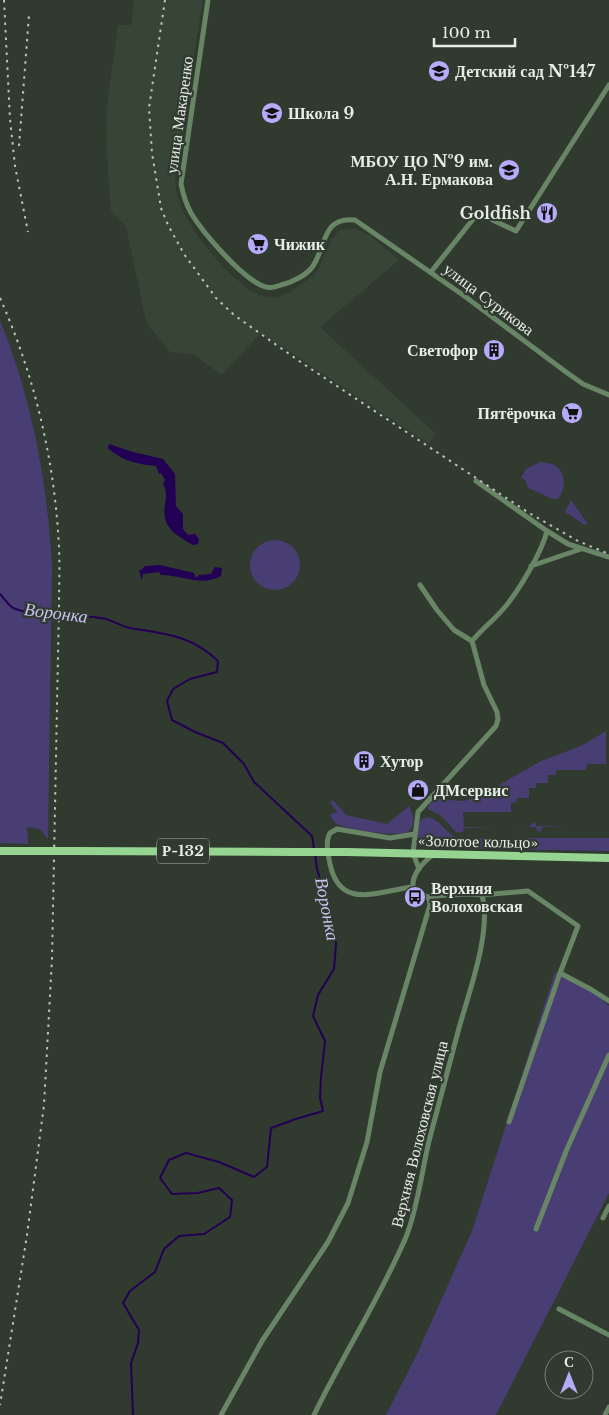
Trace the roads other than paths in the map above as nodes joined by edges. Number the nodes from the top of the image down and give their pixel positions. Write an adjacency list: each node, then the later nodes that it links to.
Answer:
1 (208, 0): 3 (street, улица Макаренко)
2 (608, 88): 4 (street)
3 (355, 220): 4 (street, улица Сурикова)
4 (430, 272): 5 (street, улица Сурикова)
5 (609, 395)
6 (476, 481): 7 (street)
7 (546, 531): 8 (street); 10 (street)
8 (581, 549): 9 (street); 10 (street)
9 (609, 557)
10 (531, 566): 12 (street)
11 (420, 585): 12 (street)
12 (472, 641): 13 (street)
13 (415, 834): 15 (street); 19 (street)
14 (0, 851): 15 (main road, «Золотое кольцо» / Р-132, bridge)
15 (413, 853): 16 (main road, «Золотое кольцо» / Р-132); 18 (street)
16 (435, 854): 17 (main road, «Золотое кольцо» / Р-132); 18 (street)
17 (609, 858)
18 (419, 870): 19 (street)
19 (413, 887): 21 (street)
20 (482, 895): 21 (street); 22 (street); 33 (street, Верхняя Волоховская улица)
21 (427, 897): 32 (street)
22 (560, 973): 23 (street); 25 (street)
23 (609, 1001)
24 (609, 1055): 28 (street)
25 (510, 1122)
26 (609, 1206): 27 (street)
27 (603, 1218)
28 (536, 1229)
29 (558, 1309): 30 (street)
30 (609, 1335)
31 (609, 1407): 34 (street)
32 (221, 1415)
33 (314, 1415)
34 (605, 1415)

